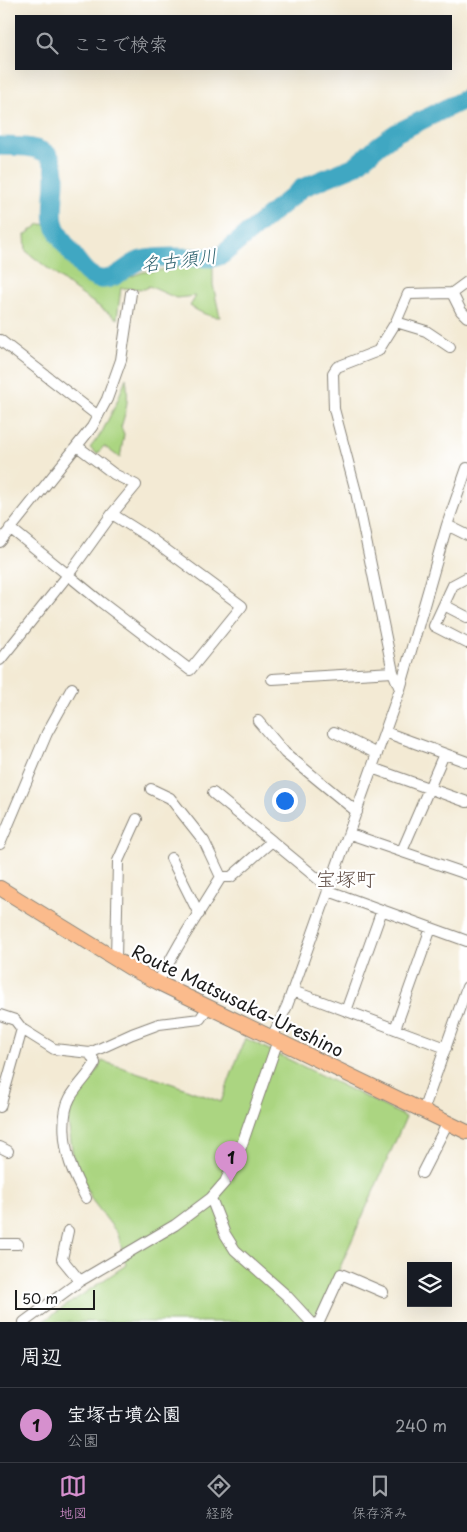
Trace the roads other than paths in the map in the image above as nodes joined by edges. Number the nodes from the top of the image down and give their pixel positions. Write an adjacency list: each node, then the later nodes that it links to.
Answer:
1 (467, 282): 3 (street)
2 (131, 293): 8 (street)
3 (452, 293): 4 (street); 5 (street)
4 (467, 317)
5 (396, 322): 7 (street); 22 (street)
6 (0, 340): 8 (street)
7 (450, 347)
8 (98, 416): 9 (street)
9 (77, 446): 11 (street); 13 (street)
10 (467, 468): 12 (street)
11 (112, 514): 16 (street); 16 (street)
12 (447, 526): 14 (street); 25 (street)
13 (10, 528): 15 (street); 16 (street)
14 (467, 535)
15 (0, 542)
16 (68, 575): 21 (street)
17 (467, 579): 18 (street)
18 (444, 605): 19 (street); 20 (street)
19 (467, 617)
20 (467, 642)
21 (0, 660)
22 (393, 672): 23 (street); 25 (street)
23 (272, 679)
24 (72, 688): 41 (street)
25 (400, 688): 28 (street)
26 (258, 721): 37 (street)
27 (334, 732): 29 (street)
28 (385, 732): 29 (street); 30 (street)
29 (377, 754): 32 (street)
30 (444, 754): 31 (street); 33 (street)
31 (467, 762)
32 (372, 768): 33 (street); 37 (street)
33 (429, 788): 36 (street); 42 (street)
34 (151, 789): 45 (street)
35 (213, 793): 40 (street)
36 (467, 802)
37 (357, 812): 39 (street)
38 (137, 819): 52 (street)
39 (350, 834): 42 (street); 47 (street)
40 (272, 841): 45 (street); 47 (street)
41 (0, 844)
42 (402, 851): 44 (street)
43 (171, 858): 49 (street)
44 (467, 874)
45 (221, 877): 49 (street)
46 (0, 888): 52 (main road, Route Matsusaka-Ureshino)
47 (329, 890): 48 (street); 55 (street)
48 (382, 910): 50 (street); 58 (street)
49 (199, 914): 53 (street)
50 (431, 928): 51 (street); 61 (street)
51 (467, 941)
52 (116, 959): 53 (main road, Route Matsusaka-Ureshino)
53 (158, 982): 56 (main road, Route Matsusaka-Ureshino)
54 (467, 987): 57 (street)
55 (293, 991): 58 (street); 62 (street)
56 (208, 1007): 62 (main road, Route Matsusaka-Ureshino); 64 (street)
57 (463, 1009): 63 (street)
58 (346, 1011): 61 (street)
59 (0, 1015): 60 (street)
60 (22, 1029): 64 (street); 65 (street)
61 (395, 1029): 63 (street)
62 (275, 1038): 66 (main road, Route Matsusaka-Ureshino); 71 (street)
63 (446, 1048): 66 (street)
64 (90, 1052): 70 (street)
65 (0, 1107)
66 (423, 1111): 67 (main road, Route Matsusaka-Ureshino)
67 (448, 1122): 68 (main road, Route Matsusaka-Ureshino); 69 (street)
68 (467, 1132)
69 (422, 1173)
70 (86, 1198)
71 (210, 1198): 75 (street); 78 (street)
72 (68, 1231): 75 (street)
73 (0, 1244): 74 (street)
74 (18, 1244)
75 (80, 1281): 77 (street)
76 (383, 1292): 79 (street)
77 (24, 1322)
78 (311, 1322)
79 (319, 1322)

